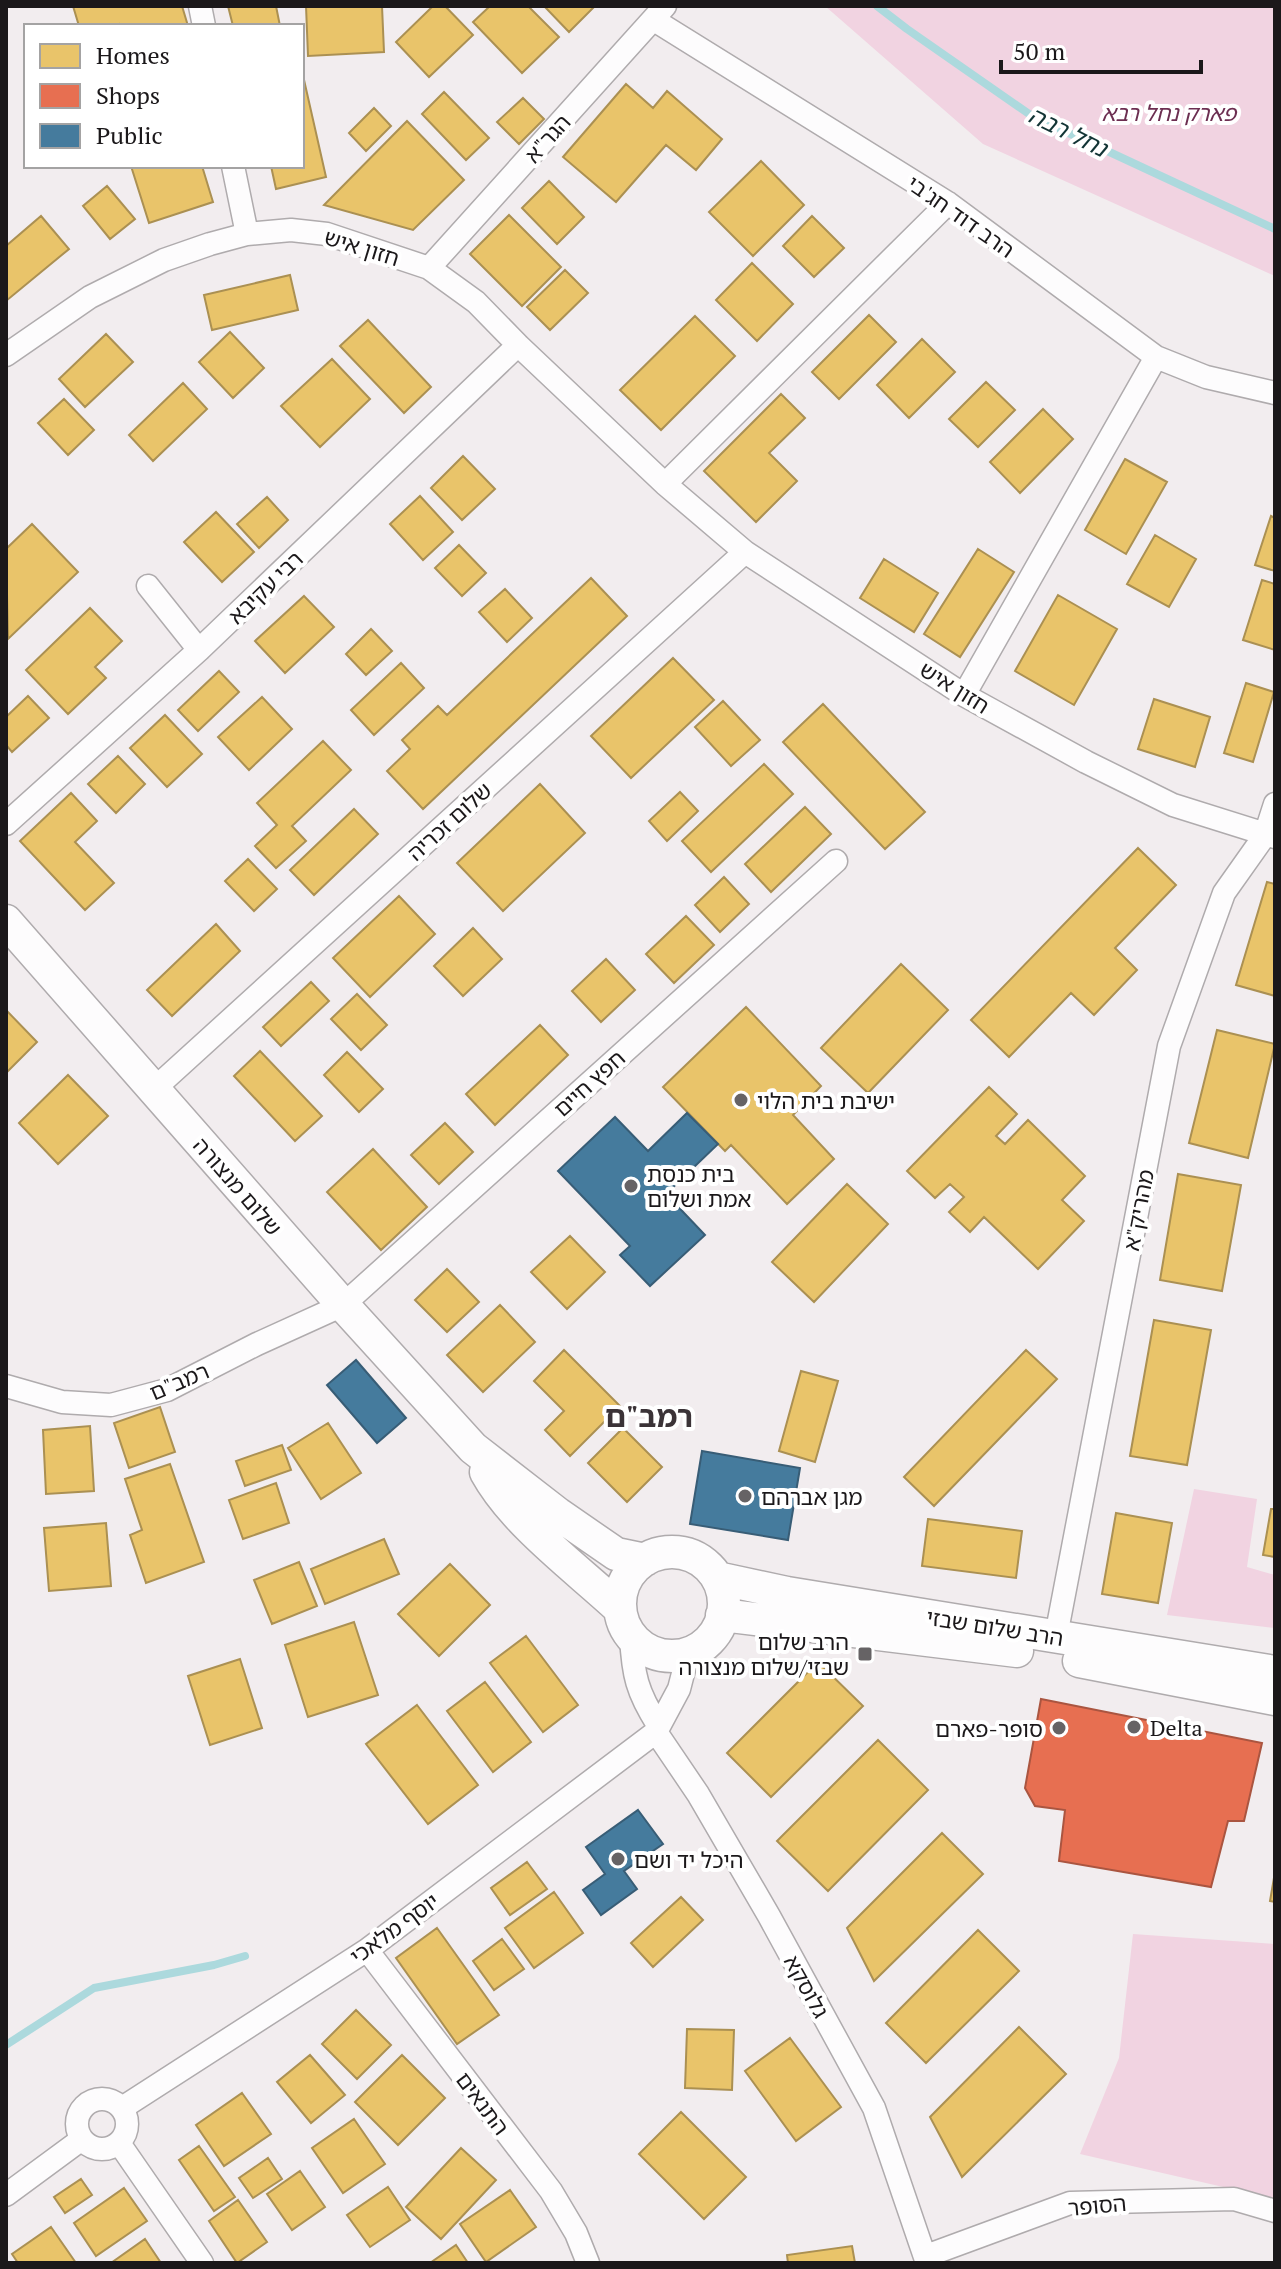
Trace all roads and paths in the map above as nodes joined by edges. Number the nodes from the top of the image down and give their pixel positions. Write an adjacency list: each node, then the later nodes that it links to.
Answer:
1 (660, 13): 3 (street, הרב דוד חג'בי); 5 (street, הגר"א)
2 (233, 168): 4 (street)
3 (948, 203): 8 (street, הרב דוד חג'בי); 10 (street)
4 (247, 234): 5 (street, חזון איש); 7 (street, חזון איש)
5 (429, 268): 6 (street, חזון איש)
6 (518, 345): 10 (street, חזון איש); 13 (street, רבי עקיבא)
7 (6, 355)
8 (1156, 357): 9 (street, הרב דוד חג'בי); 14 (street)
9 (1275, 393)
10 (665, 484): 11 (street, חזון איש)
11 (745, 552): 14 (street, חזון איש); 20 (street, שלום זכריה)
12 (148, 586): 13 (street)
13 (199, 650): 16 (street, רבי עקיבא)
14 (964, 695): 17 (street, חזון איש)
15 (1275, 804): 17 (street, מהריק"א)
16 (6, 824)
17 (1270, 836): 28 (street, מהריק"א)
18 (836, 861): 21 (street, חפץ חיים)
19 (6, 921): 20 (street, שלום מנצורה)
20 (153, 1090): 21 (street, שלום מנצורה)
21 (343, 1305): 22 (street, רמב"ם); 23 (street, שלום מנצורה)
22 (6, 1386)
23 (473, 1448): 24 (street, שלום מנצורה); 27 (street, שלום מנצורה)
24 (645, 1560): 25 (street); 27 (street)
25 (717, 1578): 26 (street); 28 (street, הרב שלום שבזי)
26 (722, 1615): 29 (street); 31 (street, הרב שלום שבזי)
27 (625, 1622): 29 (street); 32 (street, גלוסקא)
28 (1056, 1636): 30 (street, הרב שלום שבזי)
29 (688, 1654): 32 (street)
30 (1275, 1672)
31 (1275, 1699)
32 (657, 1729): 33 (street, יוסף מלאכי); 39 (street, גלוסקא)
33 (367, 1950): 34 (street, יוסף מלאכי); 41 (street, התנאים)
34 (122, 2108): 35 (street); 36 (street)
35 (82, 2139): 36 (street); 37 (street)
36 (119, 2143): 40 (street)
37 (6, 2195)
38 (1275, 2211): 39 (street, הסופר)
39 (926, 2260)
40 (202, 2263)
41 (588, 2263)

